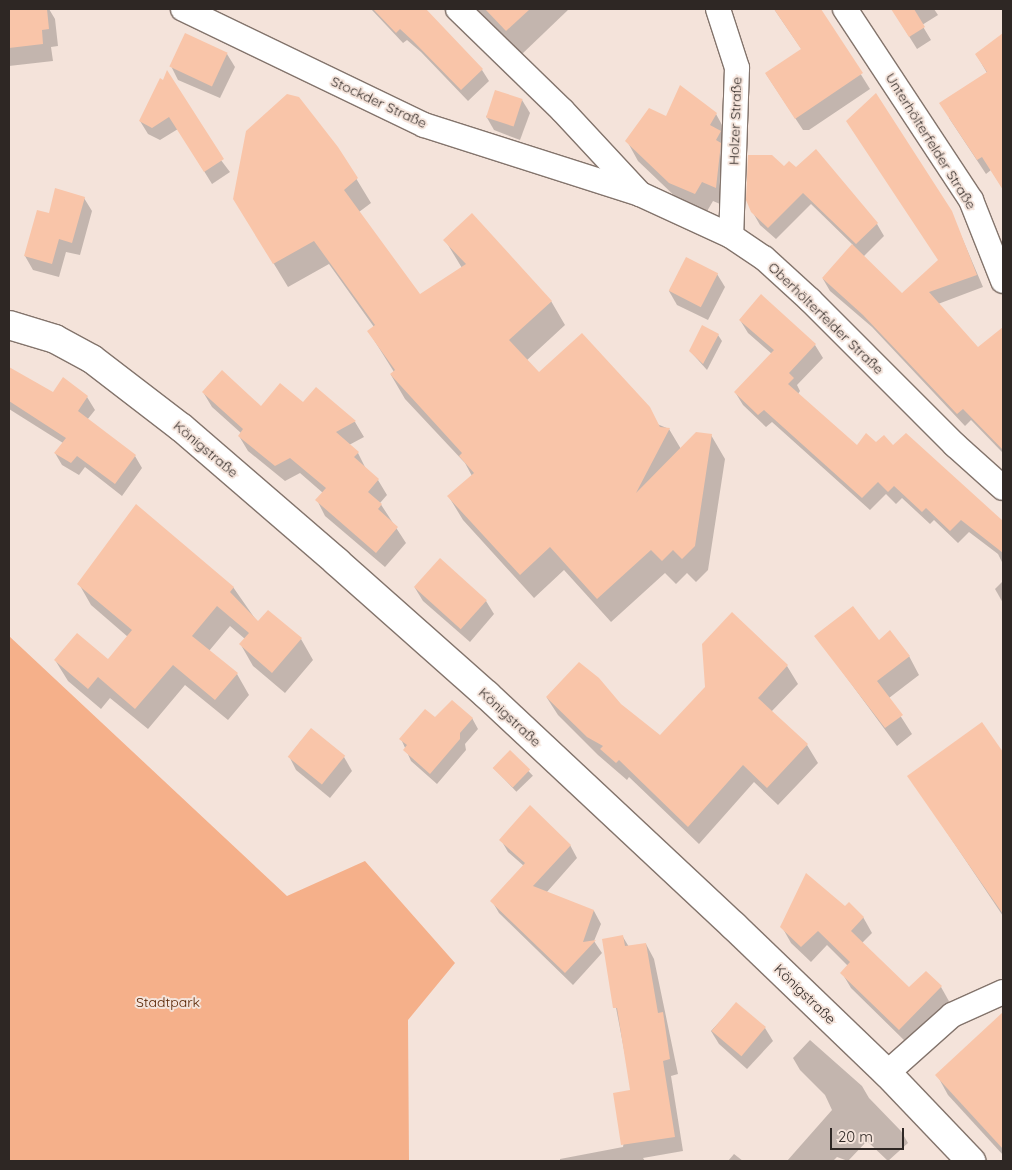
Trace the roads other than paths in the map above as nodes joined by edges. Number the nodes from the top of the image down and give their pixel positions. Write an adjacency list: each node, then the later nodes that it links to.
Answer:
1 (183, 9): 5 (street, Stockder Straße)
2 (458, 9): 5 (street, Oberhölterfelder Straße)
3 (718, 9): 6 (street, Holzer Straße)
4 (845, 9): 7 (street, Unterhölterfelder Straße)
5 (640, 194): 6 (street, Oberhölterfelder Straße)
6 (731, 236): 9 (street, Oberhölterfelder Straße)
7 (1003, 282)
8 (9, 325): 11 (main road, Königstraße)
9 (1003, 488)
10 (1003, 992): 11 (street)
11 (887, 1073): 12 (main road, Königstraße)
12 (971, 1161)

